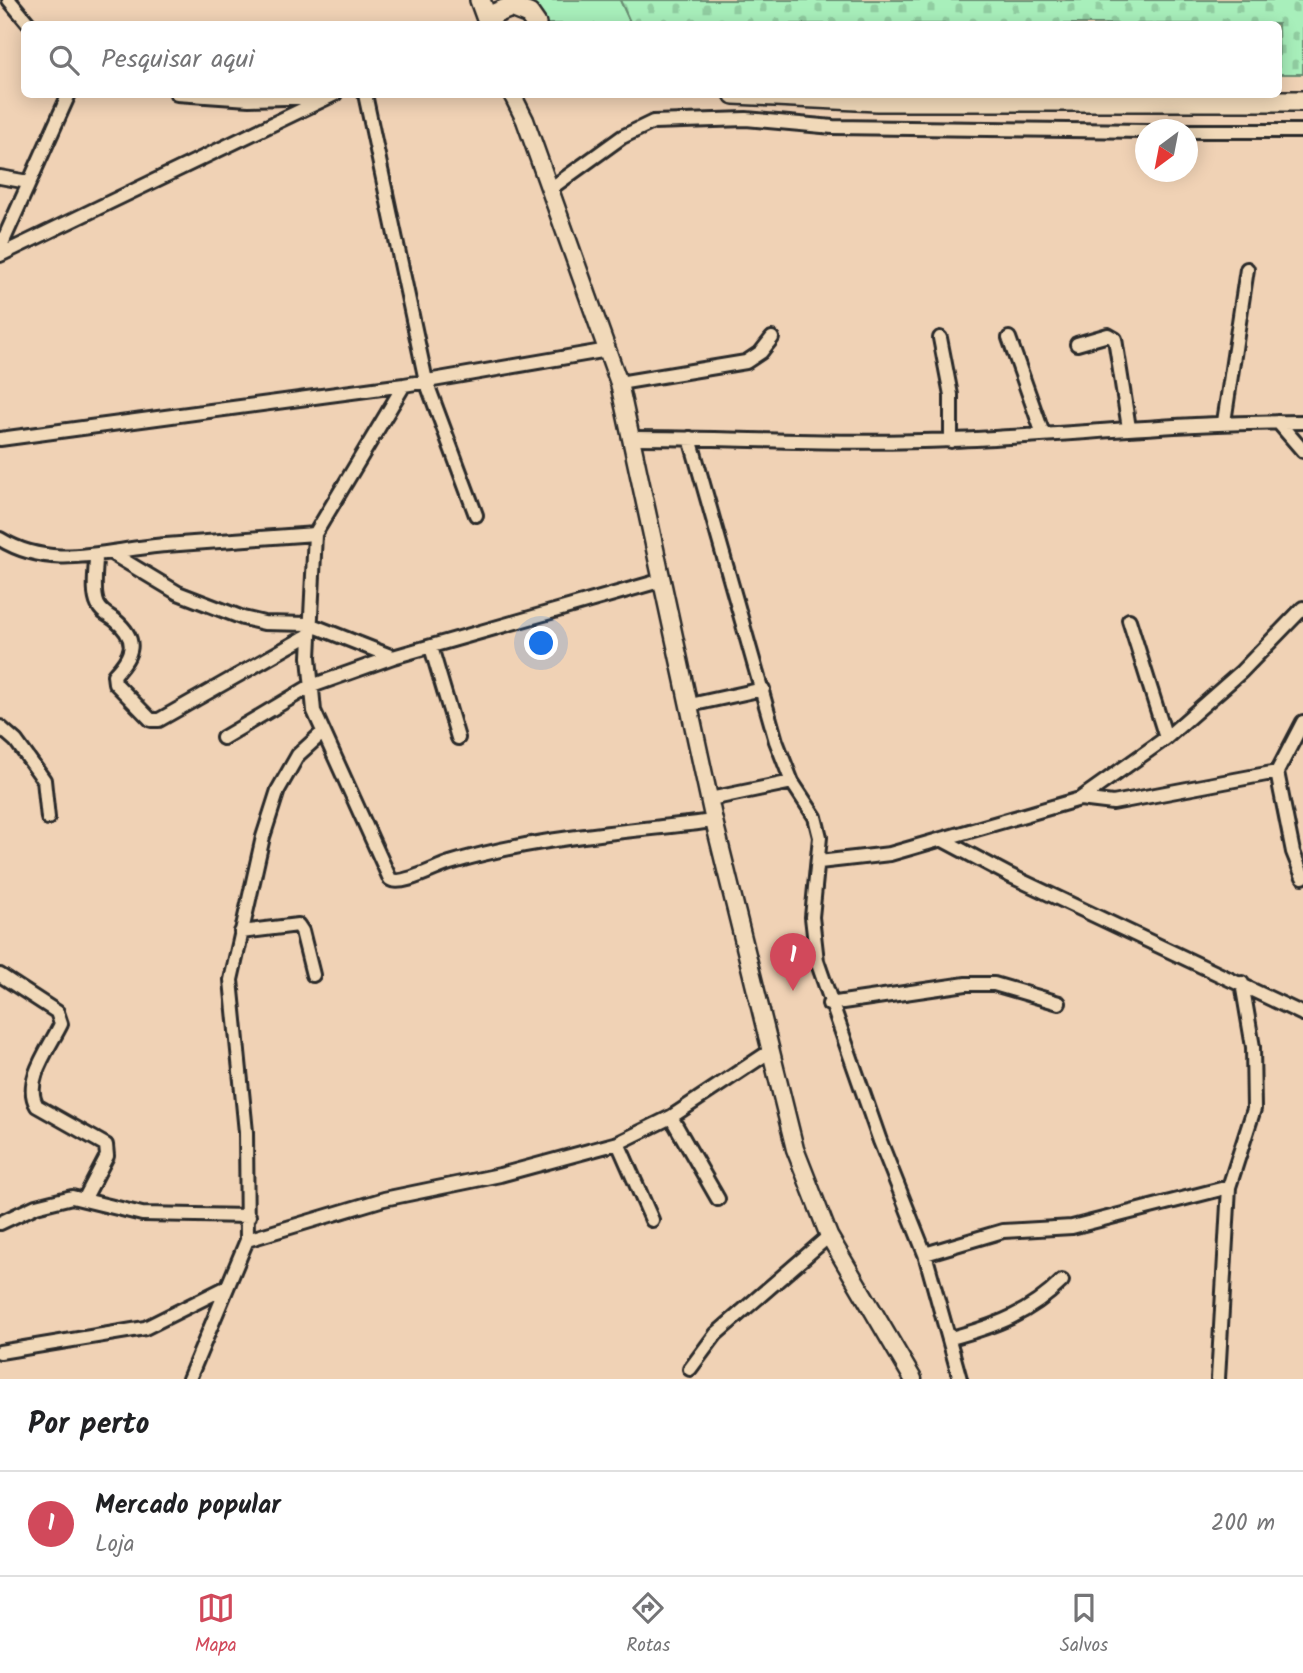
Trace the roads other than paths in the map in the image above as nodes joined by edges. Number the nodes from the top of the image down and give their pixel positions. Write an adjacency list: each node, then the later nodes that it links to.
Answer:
1 (9, 0): 4 (street)
2 (480, 0): 5 (main road)
3 (517, 5): 6 (main road); 7 (main road)
4 (26, 21)
5 (486, 21)
6 (490, 21)
7 (534, 21)
8 (67, 98): 22 (street)
9 (235, 98): 10 (street)
10 (277, 98)
11 (328, 98): 25 (street)
12 (366, 98): 32 (street)
13 (514, 98): 17 (street)
14 (523, 98): 17 (street)
15 (816, 98): 16 (main road)
16 (1303, 101)
17 (525, 120): 23 (street)
18 (1135, 131): 23 (street)
19 (1198, 131): 20 (street)
20 (1303, 131)
21 (0, 177): 22 (street)
22 (28, 182): 24 (street)
23 (550, 189): 31 (street)
24 (0, 248)
25 (0, 255)
26 (1247, 269): 35 (street)
27 (772, 338): 33 (street)
28 (940, 338): 43 (street)
29 (1009, 338): 39 (street)
30 (1077, 344): 38 (street)
31 (608, 350): 32 (street); 33 (street)
32 (426, 382): 34 (street); 45 (street)
33 (619, 383): 40 (street)
34 (404, 385): 42 (street); 46 (street)
35 (1224, 422): 36 (street); 38 (street)
36 (1278, 422): 37 (street); 44 (street)
37 (1303, 422)
38 (1129, 428): 39 (street)
39 (1043, 434): 43 (street)
40 (633, 438): 41 (street); 50 (street)
41 (690, 438): 43 (street); 57 (street)
42 (0, 439)
43 (951, 440)
44 (1303, 452)
45 (476, 515)
46 (315, 534): 48 (street); 53 (street)
47 (0, 539): 49 (street)
48 (113, 554): 49 (street); 53 (street)
49 (96, 555): 53 (street)
50 (663, 580): 54 (street); 58 (street)
51 (1303, 608): 64 (street)
52 (1129, 620): 64 (street)
53 (309, 630): 55 (street); 56 (street)
54 (431, 647): 55 (street); 63 (street)
55 (393, 657): 56 (street)
56 (309, 687): 61 (street); 62 (street)
57 (763, 689): 58 (street); 66 (street)
58 (690, 705): 67 (street)
59 (1303, 722): 65 (street)
60 (0, 727): 69 (street)
61 (321, 733): 70 (street); 74 (street)
62 (223, 738)
63 (458, 738)
64 (1166, 738): 68 (street)
65 (1276, 772): 68 (street); 73 (street)
66 (792, 782): 67 (street); 72 (street)
67 (710, 799): 70 (street)
68 (1080, 799): 71 (street)
69 (48, 818)
70 (714, 821): 81 (street)
71 (941, 839): 72 (street); 77 (street)
72 (819, 862): 79 (street)
73 (1303, 877)
74 (241, 932): 76 (street); 87 (street)
75 (0, 975): 85 (street)
76 (313, 975)
77 (1242, 983): 80 (street); 84 (street)
78 (1059, 1003): 79 (street)
79 (829, 1004): 92 (street)
80 (1303, 1014)
81 (769, 1052): 82 (street); 90 (street)
82 (671, 1117): 83 (street); 86 (street)
83 (618, 1143): 88 (street); 91 (street)
84 (1229, 1187): 92 (street); 101 (street)
85 (85, 1198): 87 (street); 89 (street)
86 (718, 1199)
87 (249, 1216): 91 (street)
88 (652, 1220)
89 (0, 1223)
90 (829, 1236): 97 (street); 99 (street)
91 (247, 1240): 94 (street)
92 (925, 1254): 95 (street)
93 (1062, 1281): 95 (street)
94 (227, 1287): 96 (street); 98 (street)
95 (951, 1339): 100 (street)
96 (0, 1352)
97 (690, 1369)
98 (189, 1379)
99 (913, 1379)
100 (960, 1379)
101 (1217, 1379)

